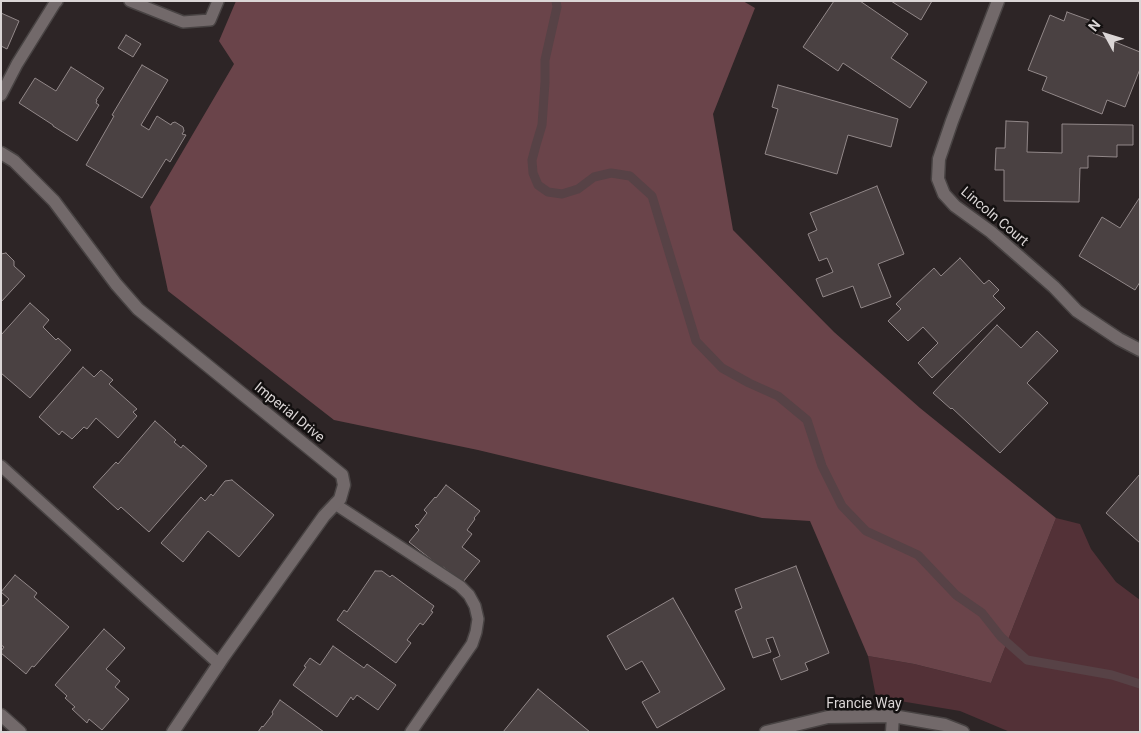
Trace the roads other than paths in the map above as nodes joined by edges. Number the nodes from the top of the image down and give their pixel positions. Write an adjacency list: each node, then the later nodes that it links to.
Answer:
1 (57, 1): 5 (lane)
2 (130, 1): 3 (lane)
3 (218, 1)
4 (998, 1): 7 (street, Lincoln Court)
5 (1, 95)
6 (1, 153): 9 (street, Imperial Drive)
7 (1140, 350)
8 (1, 466): 10 (lane)
9 (335, 504): 10 (street, Imperial Drive); 15 (lane)
10 (219, 664): 14 (street, Imperial Drive)
11 (1, 715): 13 (street)
12 (893, 716): 16 (street, Francie Way); 17 (street); 18 (street, Francie Way)
13 (20, 732)
14 (173, 732)
15 (411, 732)
16 (766, 732)
17 (892, 732)
18 (962, 732)

